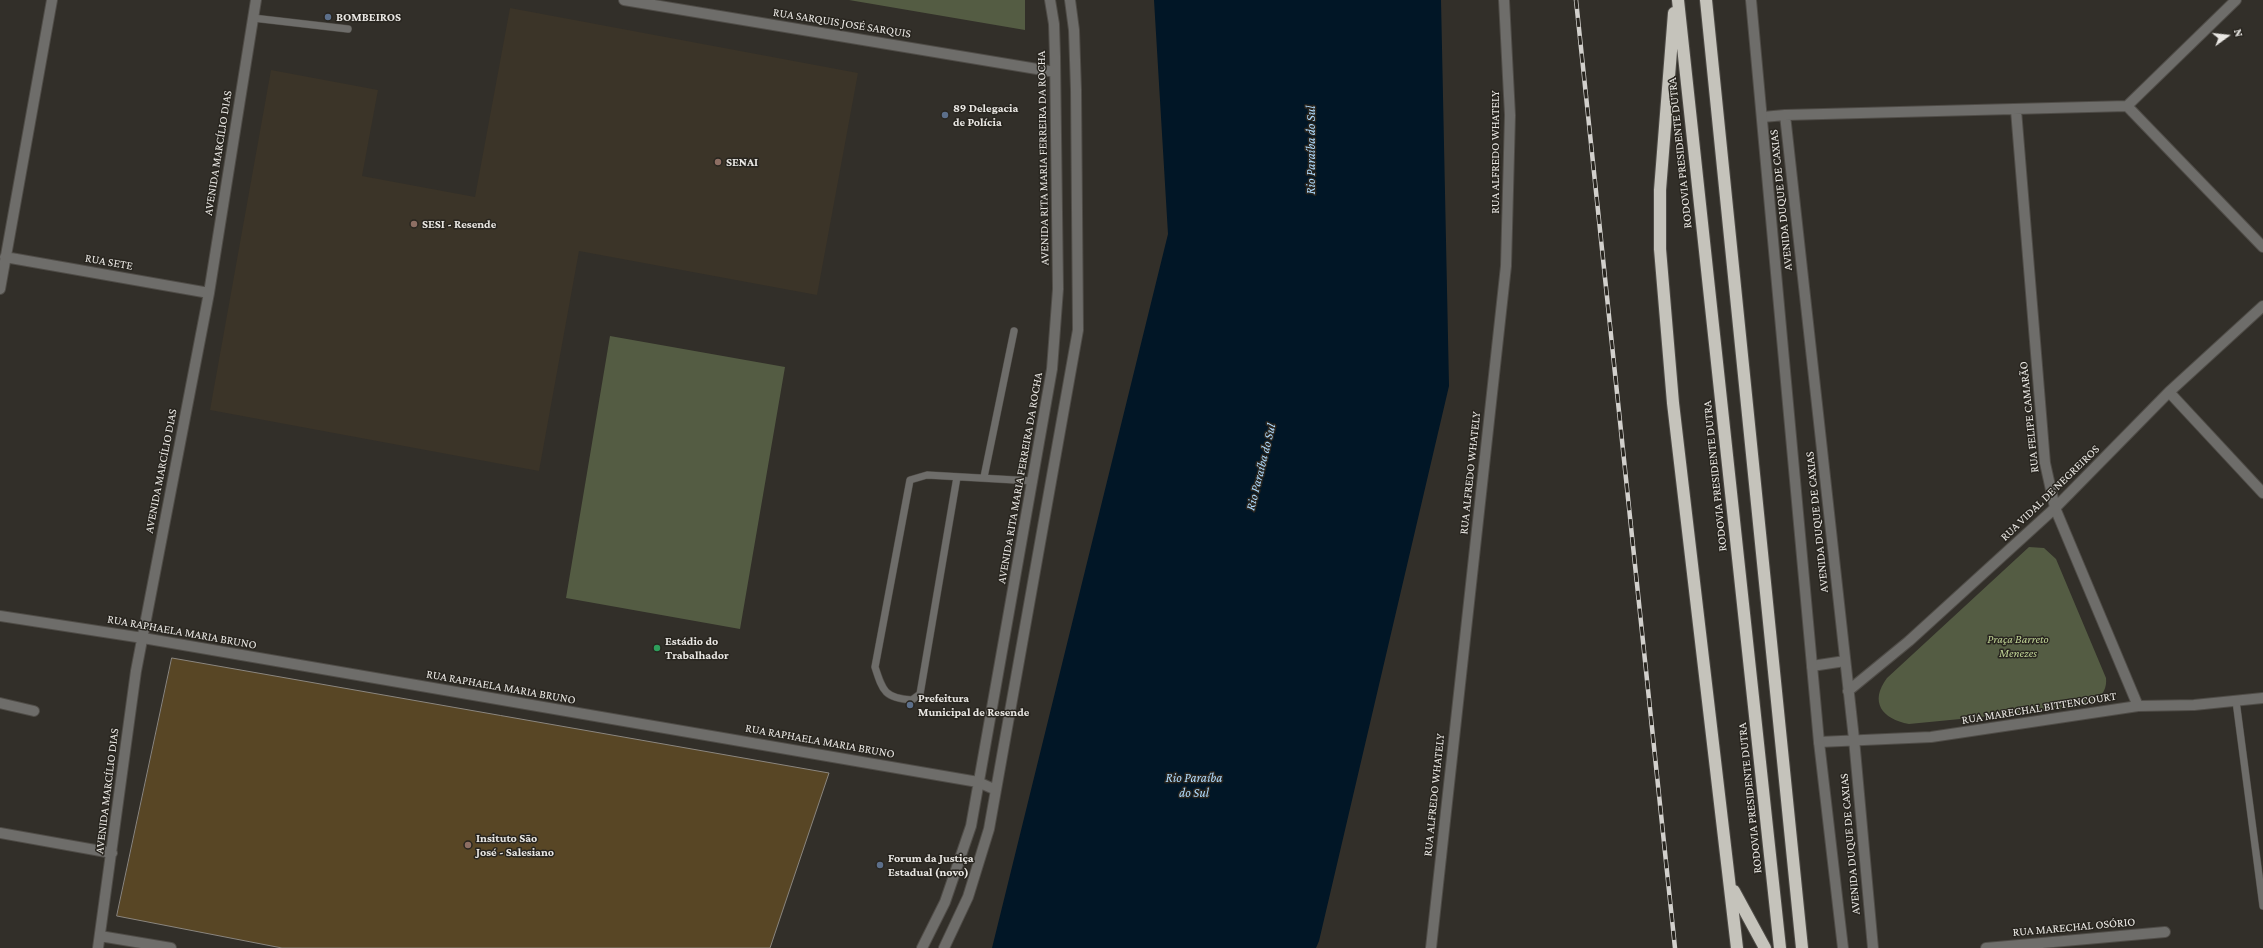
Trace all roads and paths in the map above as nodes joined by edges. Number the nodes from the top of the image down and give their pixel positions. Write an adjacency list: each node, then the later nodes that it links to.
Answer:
1 (52, 0): 19 (street)
2 (256, 0): 12 (street, AVENIDA MARCÍLIO DIAS)
3 (624, 0): 14 (street, RUA SARQUIS JOSÉ SARQUIS)
4 (1050, 0): 14 (street, AVENIDA RITA MARIA FERREIRA DA ROCHA)
5 (1070, 0): 46 (street)
6 (1504, 0): 57 (street, RUA ALFREDO WHATELY)
7 (1675, 0): 49 (highway)
8 (1678, 0): 60 (highway, RODOVIA PRESIDENTE DUTRA)
9 (1706, 0): 61 (highway)
10 (1751, 0): 18 (street, AVENIDA DUQUE DE CAXIAS)
11 (2236, 0): 15 (street)
12 (253, 18): 13 (lane); 24 (street, AVENIDA MARCÍLIO DIAS)
13 (348, 29)
14 (1055, 72): 30 (street, AVENIDA RITA MARIA FERREIRA DA ROCHA)
15 (2127, 106): 16 (street); 20 (street)
16 (2016, 110): 17 (street); 32 (street, RUA FELIPE CAMARÃO)
17 (1785, 115): 18 (street, AVENIDA DUQUE DE CAXIAS); 35 (street, AVENIDA DUQUE DE CAXIAS)
18 (1763, 117): 36 (street, AVENIDA DUQUE DE CAXIAS)
19 (4, 238): 21 (street)
20 (2263, 247)
21 (5, 257): 22 (street); 24 (street, RUA SETE)
22 (2, 267): 23 (street)
23 (0, 288)
24 (209, 293): 34 (street, AVENIDA MARCÍLIO DIAS)
25 (2263, 306): 27 (street, RUA VIDAL DE NEGREIROS)
26 (1014, 331): 29 (lane)
27 (2169, 392): 31 (street); 32 (street, RUA VIDAL DE NEGREIROS)
28 (957, 477): 28 (lane); 29 (lane)
29 (984, 477): 30 (lane)
30 (1032, 481): 45 (street, AVENIDA RITA MARIA FERREIRA DA ROCHA)
31 (2263, 493)
32 (2055, 508): 37 (street, RUA VIDAL DE NEGREIROS); 41 (street, RUA FELIPE CAMARÃO)
33 (0, 616): 34 (street, RUA RAPHAELA MARIA BRUNO)
34 (143, 638): 45 (street, RUA RAPHAELA MARIA BRUNO); 48 (street, AVENIDA MARCÍLIO DIAS)
35 (1845, 661): 36 (street); 37 (street, AVENIDA DUQUE DE CAXIAS)
36 (1812, 666): 44 (street, AVENIDA DUQUE DE CAXIAS)
37 (1848, 691): 43 (street, AVENIDA DUQUE DE CAXIAS)
38 (2263, 698): 39 (street, RUA MARECHAL BITTENCOURT)
39 (2236, 701): 41 (street, RUA MARECHAL BITTENCOURT); 50 (lane)
40 (0, 703): 42 (street)
41 (2138, 706): 43 (street, RUA MARECHAL BITTENCOURT)
42 (34, 711)
43 (1854, 739): 44 (street, RUA MARECHAL BITTENCOURT); 63 (street, AVENIDA DUQUE DE CAXIAS)
44 (1819, 742): 62 (street, AVENIDA DUQUE DE CAXIAS)
45 (978, 782): 46 (street, RUA RAPHAELA MARIA BRUNO); 55 (street, AVENIDA RITA MARIA FERREIRA DA ROCHA)
46 (996, 790): 56 (street)
47 (0, 833): 48 (street)
48 (112, 853): 52 (street, AVENIDA MARCÍLIO DIAS)
49 (1731, 886): 58 (highway); 59 (highway)
50 (2263, 906)
51 (2165, 932): 64 (street, RUA MARECHAL OSÓRIO)
52 (100, 936): 53 (street, AVENIDA MARCÍLIO DIAS); 54 (street)
53 (98, 948)
54 (171, 948)
55 (922, 948)
56 (944, 948)
57 (1431, 948)
58 (1737, 948)
59 (1765, 948)
60 (1780, 948)
61 (1802, 948)
62 (1843, 948)
63 (1873, 948)
64 (1986, 948)

